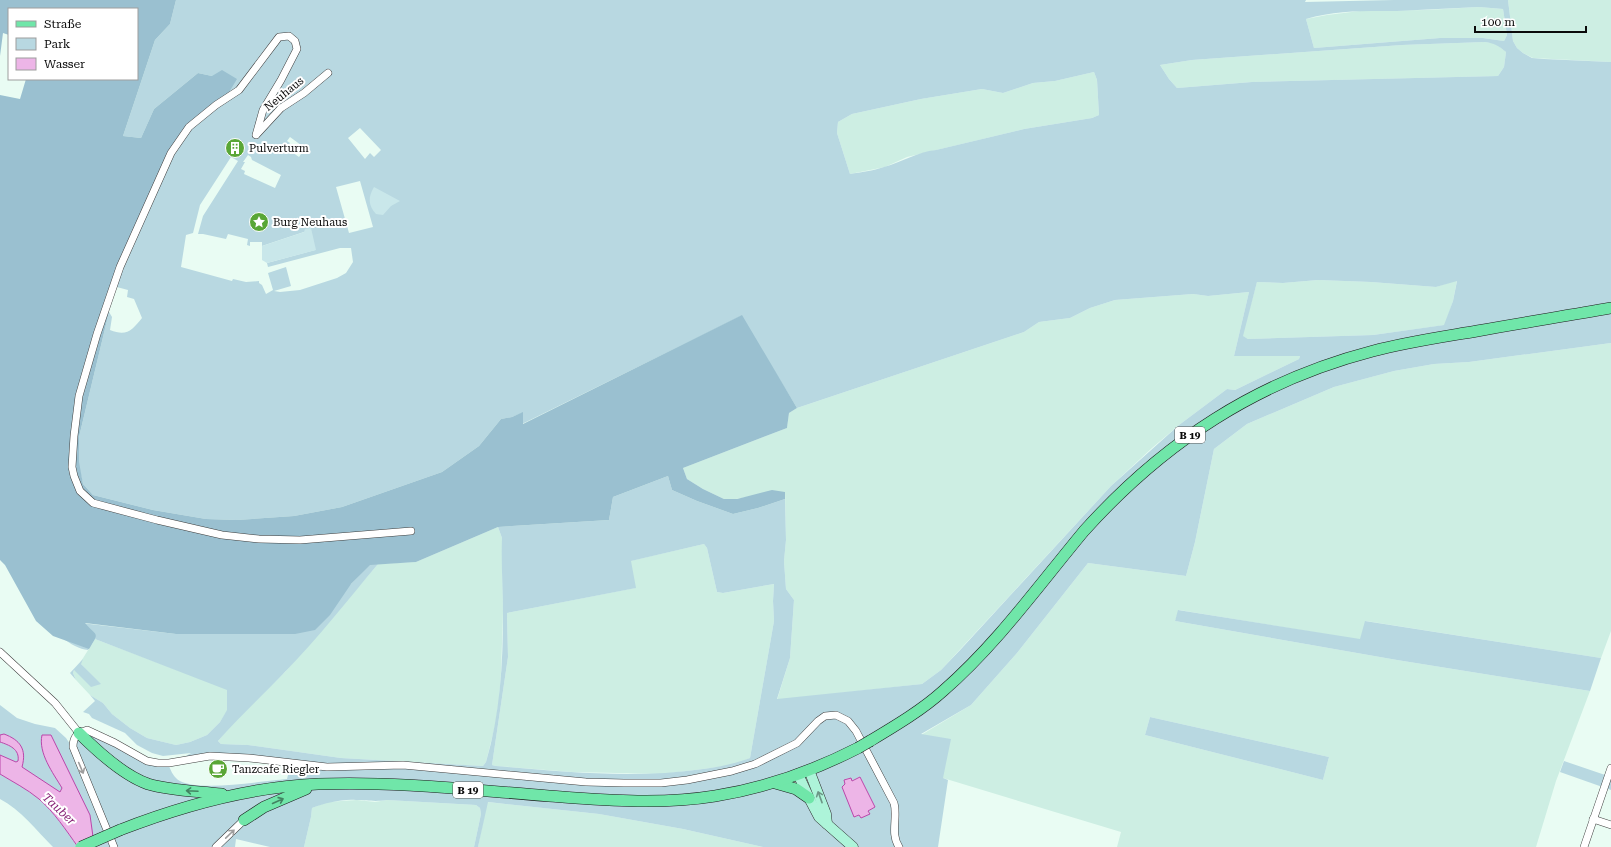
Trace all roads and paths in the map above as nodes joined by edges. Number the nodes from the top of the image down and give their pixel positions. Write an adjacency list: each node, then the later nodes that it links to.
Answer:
1 (328, 73): 3 (street, Neuhaus)
2 (1611, 308): 7 (main road, B 19, bridge)
3 (411, 531)
4 (0, 652): 5 (street)
5 (79, 733): 10 (main road, one-way to 5); 16 (street); 18 (street, one-way to 18)
6 (1611, 768): 12 (street)
7 (804, 772): 8 (main road, B 19); 11 (street); 14 (street, one-way to 7)
8 (775, 782): 9 (main road, B 19); 11 (main road)
9 (318, 784): 10 (main road, B 19); 13 (main road, one-way to 9)
10 (231, 795): 17 (main road, B 19, bridge)
11 (808, 798): 14 (street)
12 (1593, 819): 15 (street); 21 (street)
13 (244, 820): 19 (street, one-way to 13)
14 (827, 824): 20 (street)
15 (1611, 825)
16 (898, 845)
17 (81, 847)
18 (114, 847)
19 (216, 847)
20 (852, 847)
21 (1584, 847)

